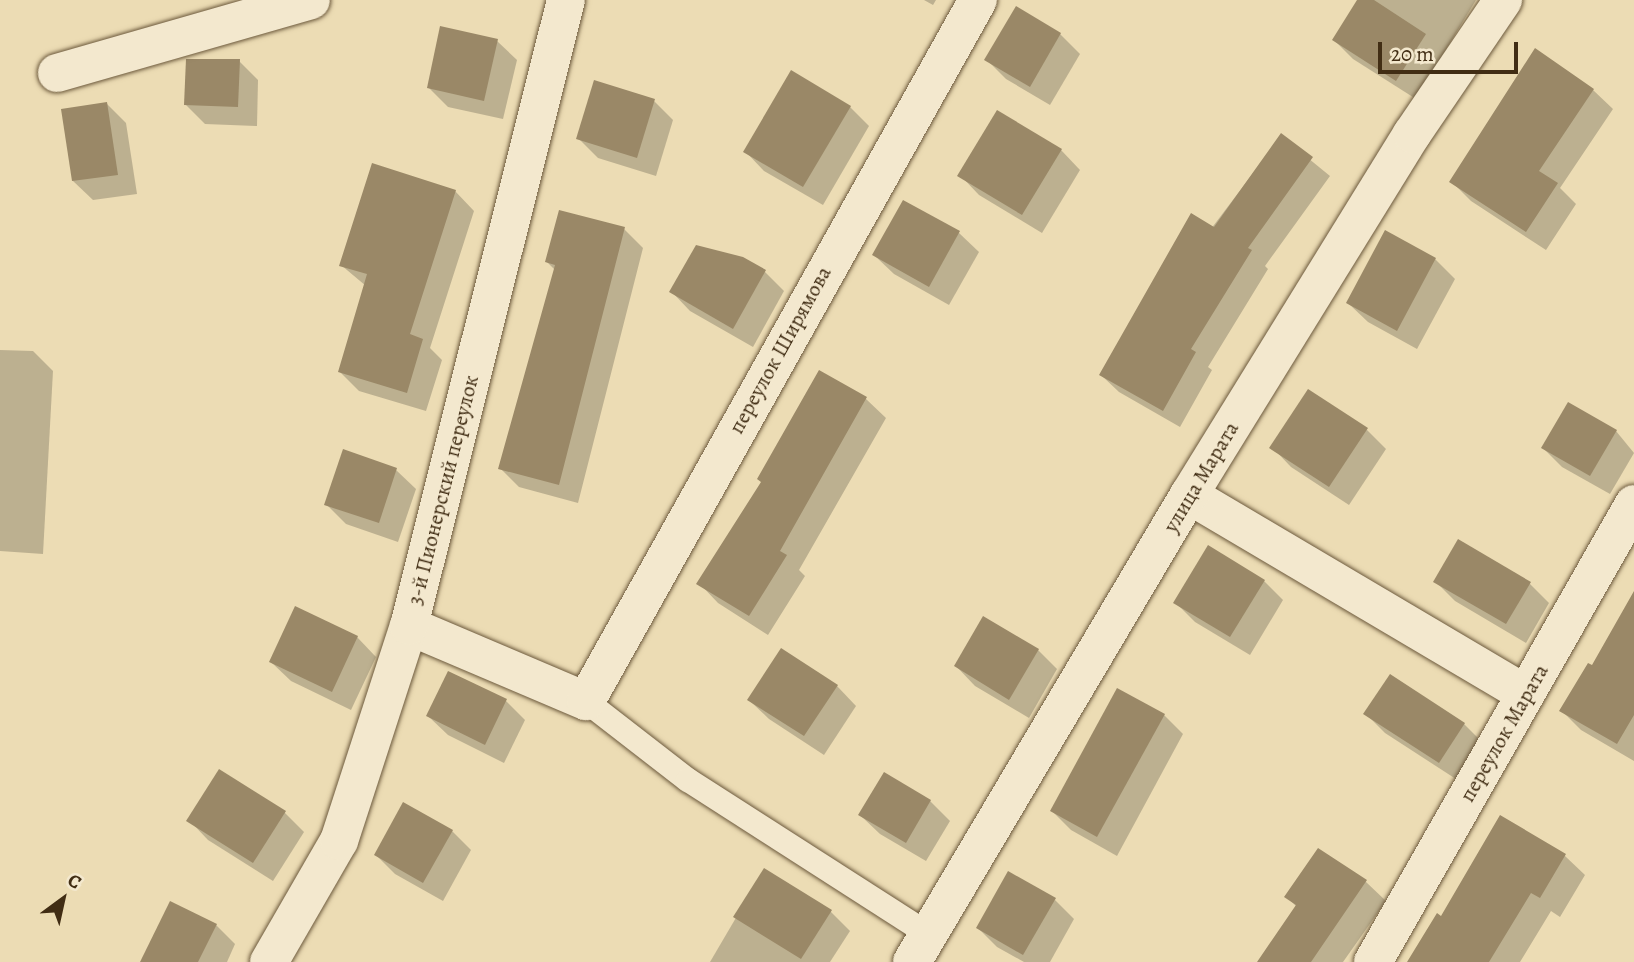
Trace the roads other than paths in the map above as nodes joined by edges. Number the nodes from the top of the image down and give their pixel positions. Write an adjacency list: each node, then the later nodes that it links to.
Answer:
1 (312, 0): 5 (street)
2 (566, 0): 8 (street, 3-й Пионерский переулок)
3 (978, 0): 10 (street, переулок Ширямова)
4 (1503, 0): 6 (street, улица Марата)
5 (57, 73)
6 (1189, 495): 9 (street); 11 (street, улица Марата)
7 (1634, 504): 9 (street, переулок Марата)
8 (409, 626): 10 (street); 12 (street, 3-й Пионерский переулок)
9 (1526, 694): 13 (street, переулок Марата)
10 (586, 701): 11 (lane)
11 (920, 948)
12 (270, 962)
13 (1373, 962)

